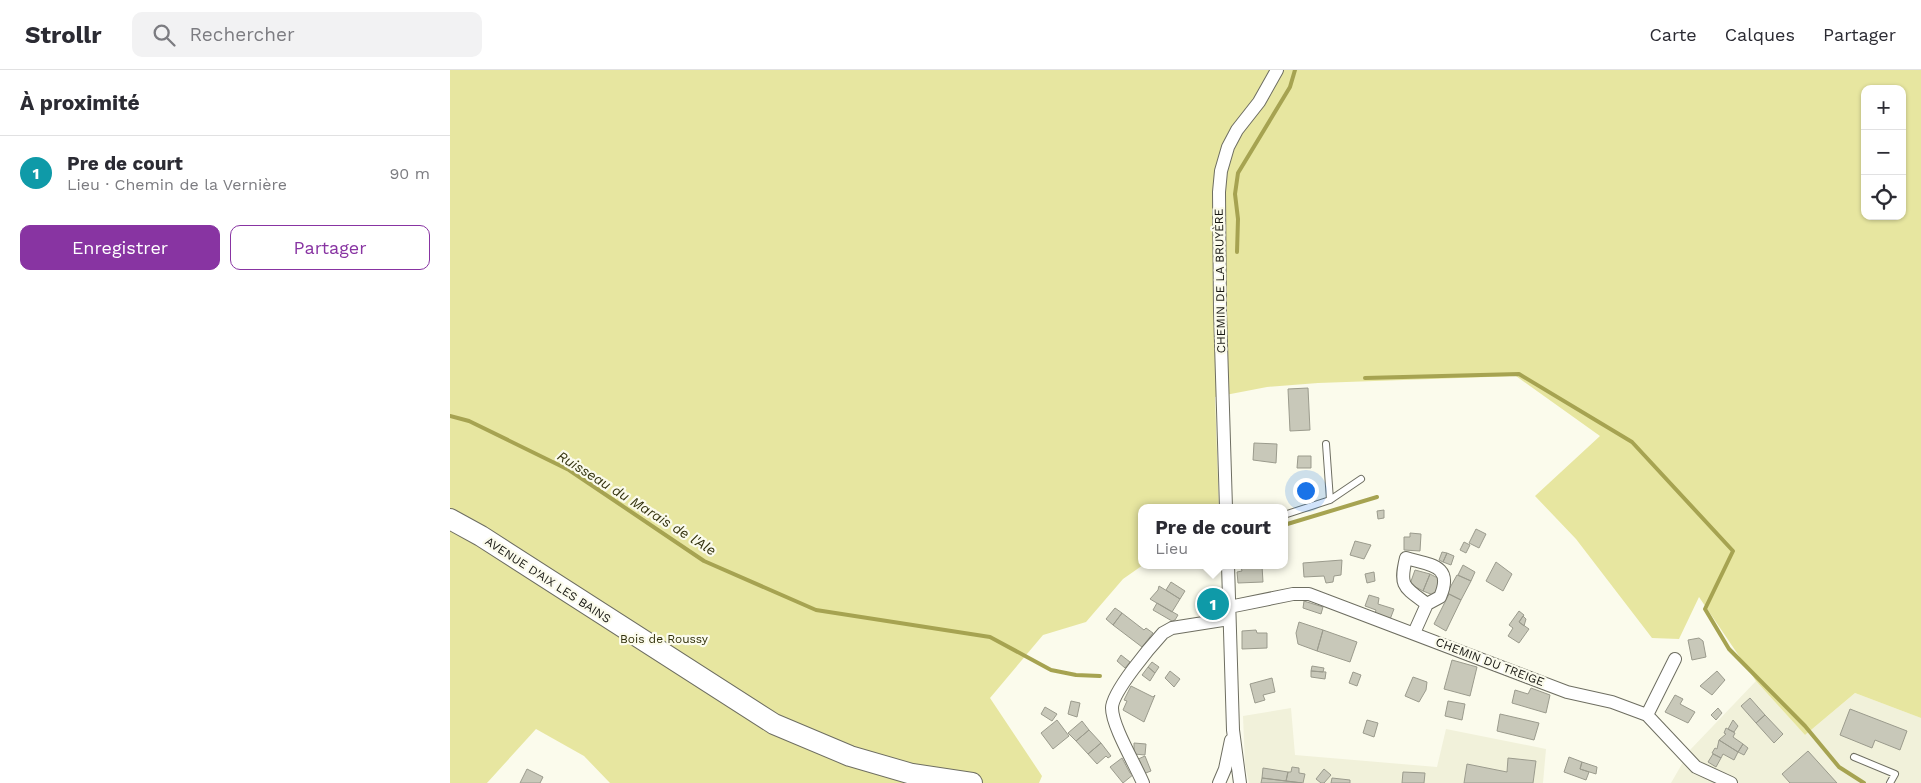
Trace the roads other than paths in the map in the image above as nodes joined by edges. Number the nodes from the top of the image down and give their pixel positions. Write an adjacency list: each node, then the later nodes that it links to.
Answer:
1 (1277, 70): 5 (street, CHEMIN DE LA BRUYÈRE)
2 (1326, 444): 4 (lane)
3 (1361, 479): 4 (lane)
4 (1330, 500): 6 (lane)
5 (1226, 504)
6 (1288, 514)
7 (450, 519): 16 (main road, AVENUE D'AIX LES BAINS)
8 (1228, 569): 10 (street)
9 (1427, 604): 11 (street)
10 (1229, 613): 11 (street, CHEMIN DU TREIGE); 14 (street); 17 (street)
11 (1414, 633): 13 (street, CHEMIN DU TREIGE)
12 (1675, 659): 13 (street)
13 (1647, 715): 20 (street, CHEMIN DU TREIGE)
14 (1233, 730): 18 (street); 19 (street)
15 (1854, 757): 21 (lane)
16 (972, 783)
17 (1143, 783)
18 (1219, 783)
19 (1240, 783)
20 (1730, 783)
21 (1890, 783)

